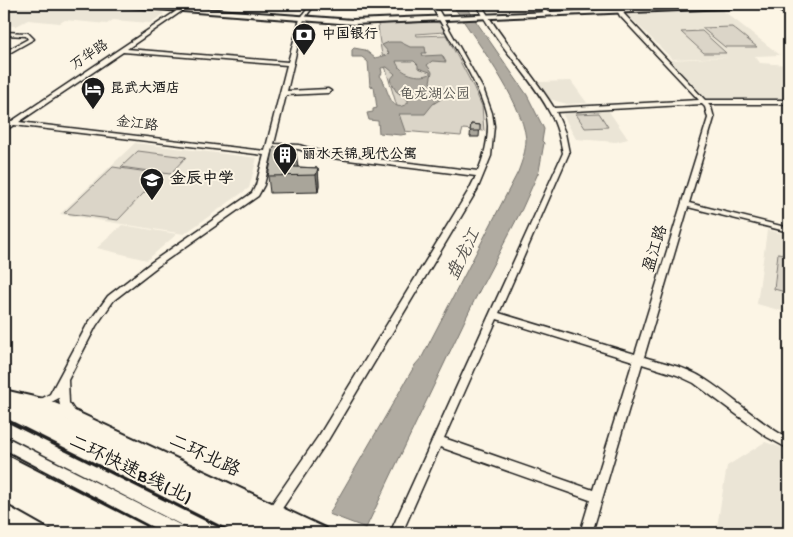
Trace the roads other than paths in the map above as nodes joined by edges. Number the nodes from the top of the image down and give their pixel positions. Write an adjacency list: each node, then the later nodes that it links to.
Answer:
1 (8, 4): 12 (street)
2 (116, 4): 14 (main road)
3 (148, 4): 14 (main road)
4 (190, 4): 14 (street, 万华路)
5 (313, 4): 20 (street)
6 (433, 4): 19 (street)
7 (479, 4): 18 (street)
8 (540, 4): 16 (street)
9 (616, 4): 15 (street)
10 (775, 4): 11 (main road); 15 (main road); 17 (main road)
11 (785, 4): 13 (main road)
12 (4, 6)
13 (789, 7)
14 (183, 8): 20 (main road); 22 (street, 万华路)
15 (619, 10): 16 (main road); 27 (street)
16 (547, 14): 18 (main road)
17 (789, 14)
18 (481, 17): 19 (main road); 29 (street)
19 (440, 18): 20 (main road); 34 (street)
20 (302, 19): 24 (street)
21 (4, 34): 23 (street)
22 (120, 50): 24 (street); 31 (street, 万华路)
23 (4, 54)
24 (290, 64): 26 (street)
25 (328, 91): 26 (street)
26 (283, 93): 33 (street)
27 (704, 102): 28 (street); 29 (street); 35 (street, 盈江路)
28 (789, 102)
29 (553, 110): 37 (street)
30 (4, 122): 31 (street, 金江路)
31 (12, 123): 32 (street, 万华路); 33 (street, 金江路)
32 (4, 129)
33 (268, 149): 34 (street, 金江路); 39 (street)
34 (481, 174): 53 (street)
35 (686, 204): 36 (street); 38 (street, 盈江路)
36 (789, 230)
37 (495, 315): 38 (street); 46 (street)
38 (639, 359): 48 (street); 52 (street, 盈江路)
39 (67, 375): 42 (street); 44 (street)
40 (4, 390): 42 (street)
41 (4, 395): 42 (main road, 二环北路); 54 (highway)
42 (34, 402): 44 (main road, 二环北路)
43 (4, 409): 54 (highway, 二环快速B线(北))
44 (72, 416): 53 (main road, 二环北路)
45 (4, 427): 59 (main road)
46 (438, 441): 52 (street); 62 (street)
47 (4, 442): 58 (main road)
48 (789, 444)
49 (4, 462): 57 (highway)
50 (4, 479): 56 (highway)
51 (4, 494): 55 (main road)
52 (597, 496): 63 (street, 盈江路)
53 (273, 512): 61 (main road, 二环北路)
54 (254, 524): 60 (highway)
55 (74, 533)
56 (103, 533)
57 (138, 533)
58 (180, 533)
59 (213, 533)
60 (290, 533)
61 (319, 533)
62 (396, 533)
63 (586, 533)

